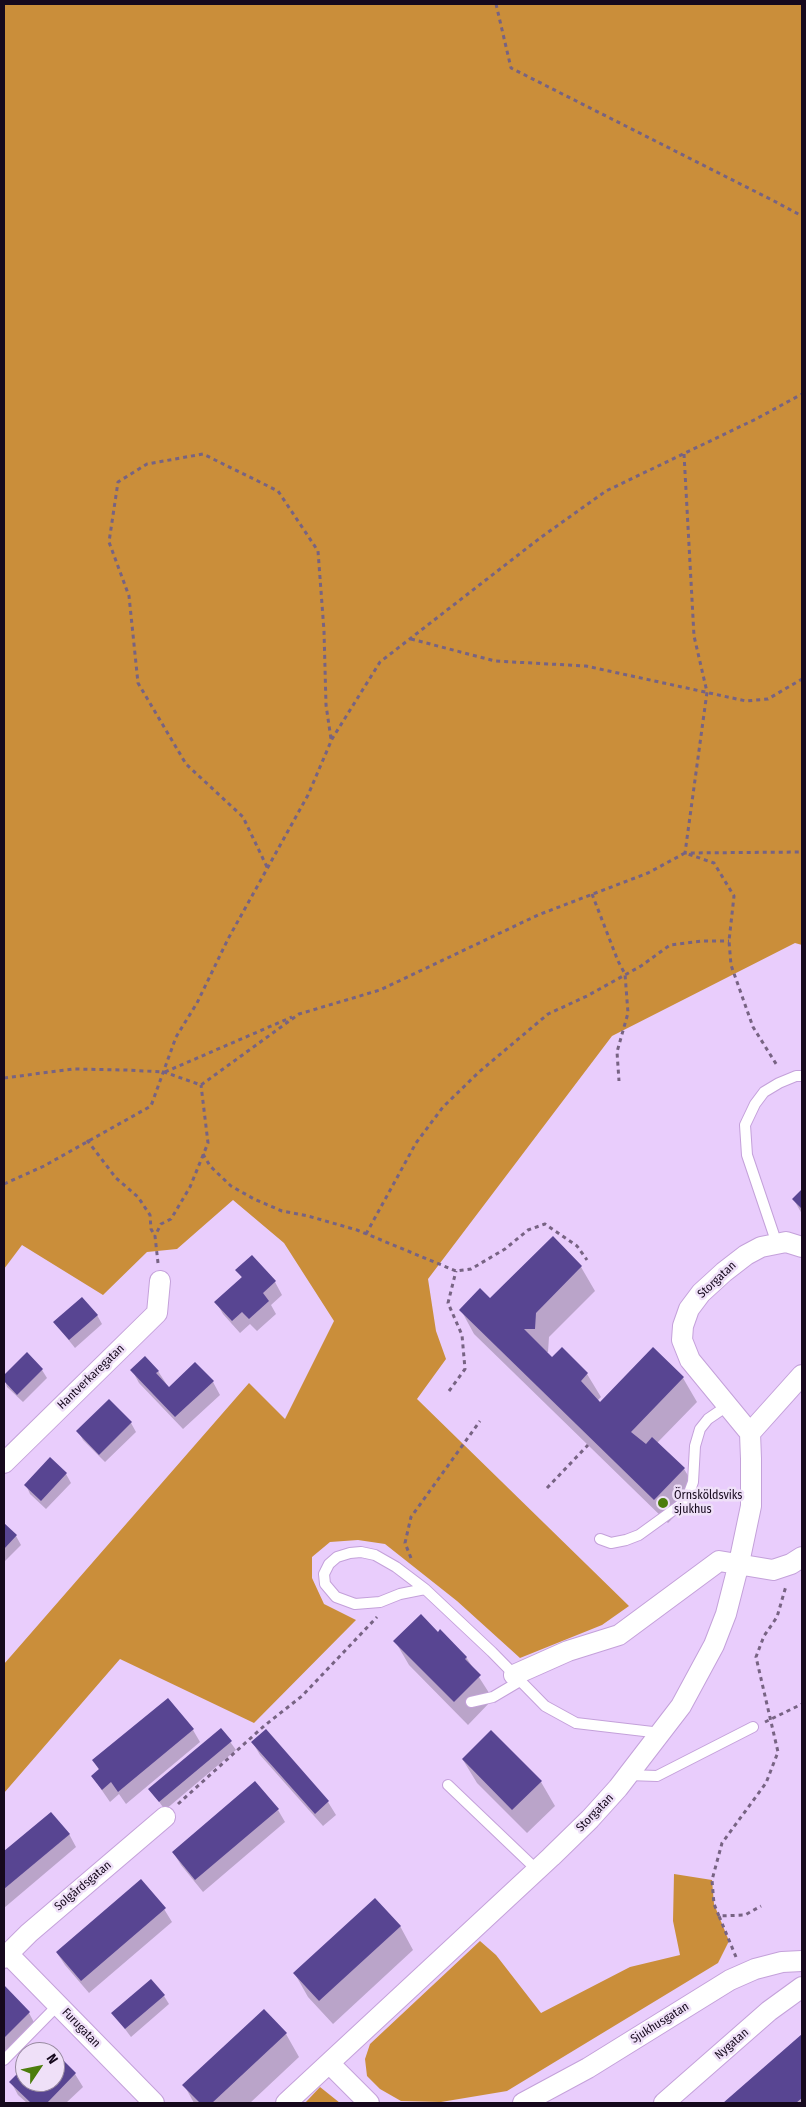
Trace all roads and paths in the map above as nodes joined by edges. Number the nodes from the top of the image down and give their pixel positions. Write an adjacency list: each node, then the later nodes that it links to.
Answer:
1 (496, 4): 2 (path)
2 (802, 216)
3 (802, 394): 4 (path)
4 (684, 454): 5 (path); 7 (path)
5 (410, 639): 7 (path); 8 (path)
6 (802, 679): 7 (path)
7 (706, 692): 10 (path)
8 (332, 739): 11 (path); 11 (path)
9 (802, 852): 10 (path)
10 (685, 854): 12 (path); 13 (path)
11 (268, 868): 16 (path)
12 (592, 894): 14 (path); 15 (path)
13 (729, 941): 14 (path); 17 (path)
14 (625, 974): 19 (path); 24 (path)
15 (299, 1014): 16 (path); 20 (path)
16 (164, 1072): 18 (path); 20 (path); 21 (path)
17 (799, 1076): 26 (lane)
18 (4, 1078)
19 (619, 1081)
20 (200, 1085): 22 (path)
21 (87, 1140): 23 (path); 25 (path)
22 (203, 1154): 24 (path); 25 (path)
23 (4, 1184)
24 (366, 1234): 29 (path)
25 (156, 1236): 30 (path)
26 (777, 1244): 27 (street, Storgatan); 33 (street, Storgatan)
27 (802, 1247)
28 (587, 1260): 29 (path)
29 (456, 1271): 32 (path)
30 (160, 1281): 37 (street, Hantverkaregatan)
31 (802, 1375): 35 (street)
32 (449, 1391)
33 (727, 1406): 35 (street, Storgatan); 39 (lane)
34 (480, 1421): 42 (path)
35 (750, 1433): 41 (street, Storgatan)
36 (588, 1445): 38 (path)
37 (4, 1463)
38 (547, 1488)
39 (600, 1540)
40 (802, 1557): 41 (street)
41 (739, 1563): 44 (street); 48 (street, Storgatan)
42 (425, 1589): 43 (lane); 43 (lane); 44 (lane)
43 (380, 1602): 51 (path)
44 (517, 1678): 45 (lane); 48 (lane)
45 (471, 1702)
46 (802, 1704): 47 (path)
47 (753, 1728): 49 (lane)
48 (661, 1733): 49 (street, Storgatan)
49 (628, 1775): 52 (street, Storgatan)
50 (448, 1785): 52 (lane)
51 (165, 1817): 54 (street, Solgårdsgatan)
52 (537, 1870): 60 (street, Storgatan)
53 (761, 1906): 56 (path)
54 (6, 1956): 58 (street, Furugatan)
55 (802, 1961): 56 (street, Sjukhusgatan)
56 (744, 1974): 64 (street, Sjukhusgatan)
57 (802, 1987): 65 (street, Nygatan)
58 (58, 2005): 59 (lane); 61 (street, Furugatan)
59 (4, 2060)
60 (330, 2064): 62 (street, Storgatan); 63 (street)
61 (154, 2103)
62 (286, 2103)
63 (369, 2103)
64 (523, 2103)
65 (664, 2103)

